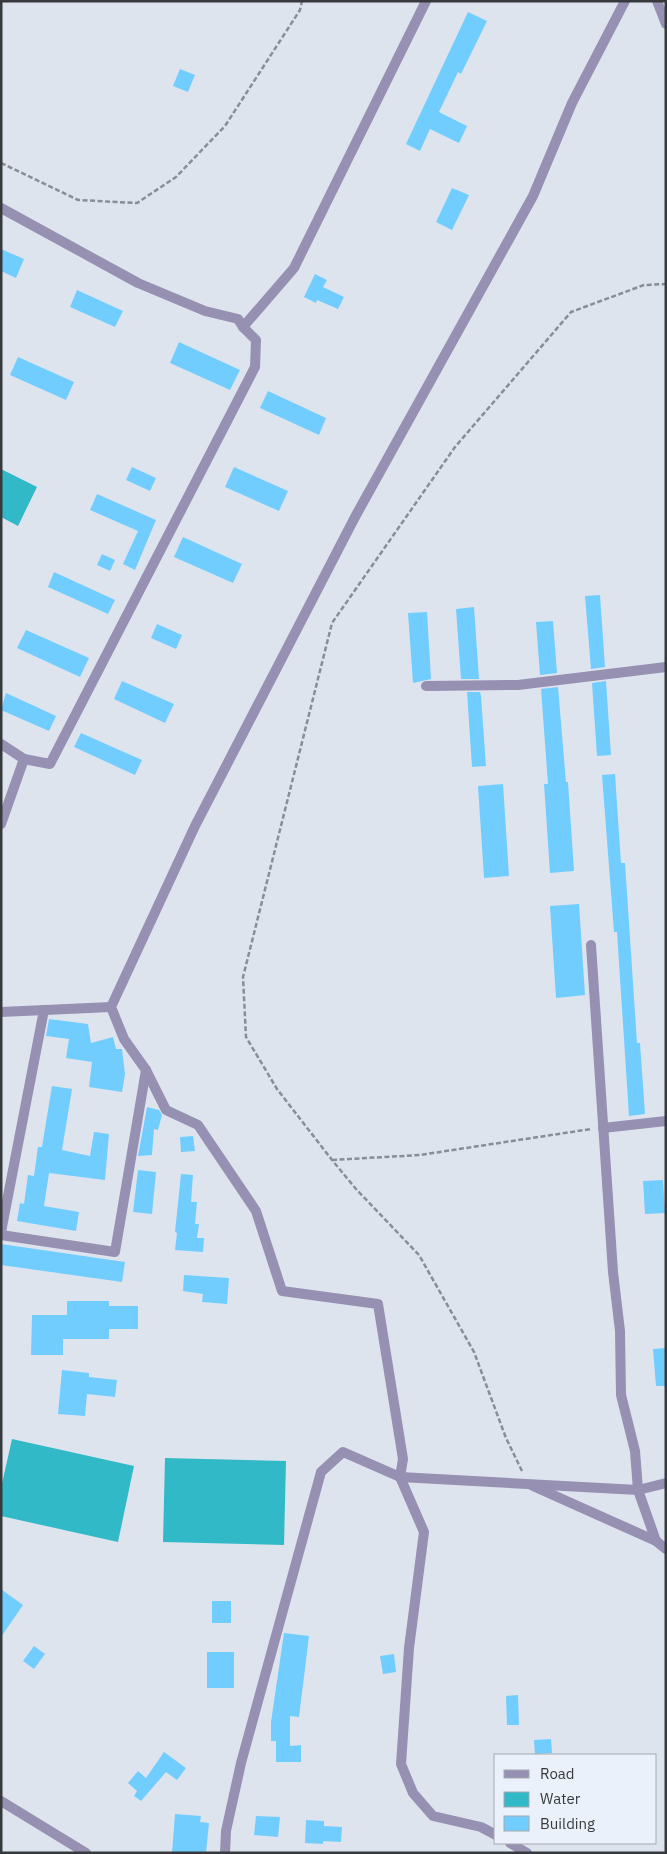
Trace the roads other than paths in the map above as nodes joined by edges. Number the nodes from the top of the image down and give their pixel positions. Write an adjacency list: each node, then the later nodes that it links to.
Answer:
1 (426, 1): 6 (street)
2 (625, 1): 13 (street)
3 (657, 1): 4 (street)
4 (666, 24)
5 (1, 208): 6 (street)
6 (243, 327): 10 (street)
7 (666, 667): 8 (street)
8 (426, 686)
9 (1, 744): 10 (street)
10 (24, 759): 11 (street)
11 (1, 824)
12 (591, 945): 18 (street)
13 (111, 1007): 14 (street); 16 (street)
14 (44, 1010): 15 (street); 19 (street)
15 (1, 1012)
16 (146, 1070): 19 (street); 20 (street)
17 (666, 1121): 18 (street)
18 (603, 1128): 23 (street)
19 (1, 1234)
20 (400, 1477): 21 (street); 27 (street); 30 (street)
21 (528, 1483): 23 (street); 24 (street)
22 (666, 1483): 23 (street)
23 (638, 1490): 24 (street)
24 (656, 1541): 25 (street)
25 (666, 1549)
26 (1, 1800): 29 (street)
27 (494, 1834)
28 (512, 1844): 31 (street)
29 (86, 1853)
30 (225, 1853)
31 (527, 1853)

